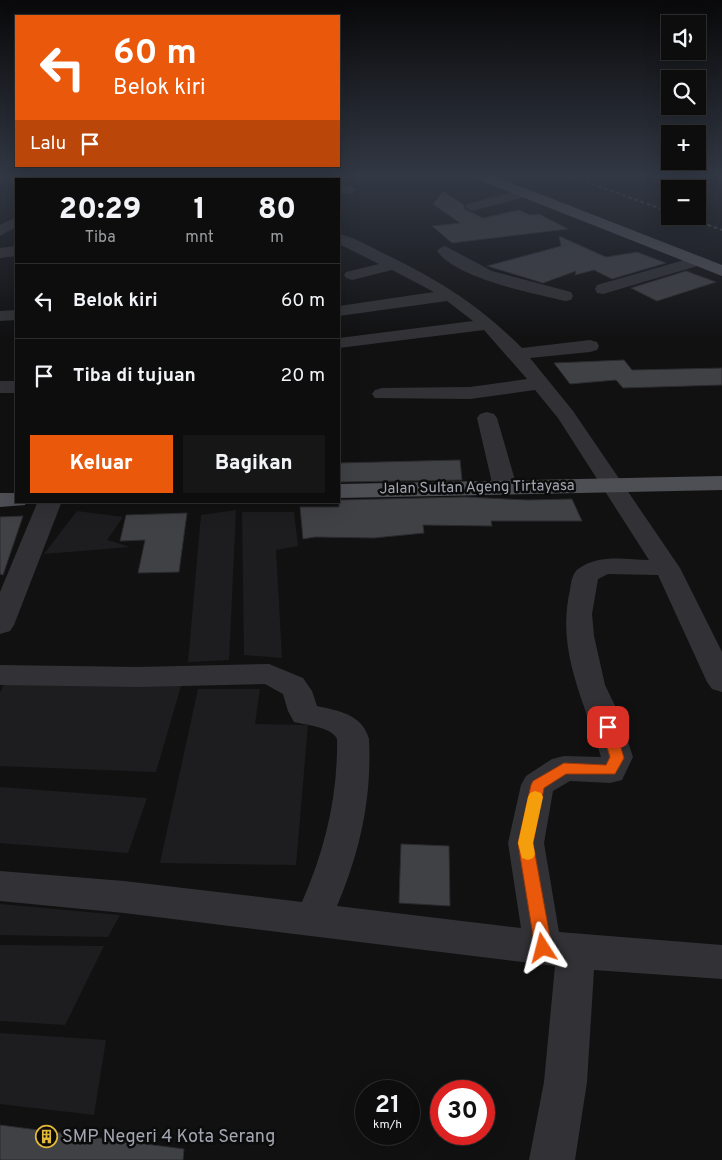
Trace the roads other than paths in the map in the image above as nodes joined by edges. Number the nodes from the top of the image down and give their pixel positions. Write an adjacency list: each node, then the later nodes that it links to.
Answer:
1 (616, 229): 8 (main road)
2 (340, 239): 6 (street)
3 (15, 251): 5 (street)
4 (445, 251): 9 (street)
5 (0, 253)
6 (370, 254): 7 (street); 10 (street)
7 (347, 259)
8 (698, 261): 11 (main road); 14 (street)
9 (465, 264): 13 (street); 16 (street)
10 (394, 265): 12 (street); 13 (street)
11 (722, 271)
12 (352, 275)
13 (416, 276): 15 (street)
14 (603, 288)
15 (450, 295): 17 (street); 20 (street)
16 (565, 296)
17 (340, 311)
18 (0, 316): 19 (street)
19 (15, 316)
20 (488, 324): 21 (street); 23 (street)
21 (340, 342)
22 (590, 346): 23 (street)
23 (517, 354): 24 (street)
24 (541, 383): 27 (street); 30 (street)
25 (0, 387): 26 (street)
26 (15, 388)
27 (382, 394)
28 (487, 418): 31 (street)
29 (722, 483): 30 (main road, Jalan Sultan Ageng Tirtayasa)
30 (614, 486): 31 (main road, Jalan Sultan Ageng Tirtayasa); 36 (street)
31 (505, 487): 32 (main road, Jalan Sultan Ageng Tirtayasa)
32 (340, 491)
33 (0, 500): 34 (main road)
34 (15, 500)
35 (49, 503): 37 (street)
36 (668, 568): 38 (street); 43 (street)
37 (0, 625)
38 (712, 642): 40 (street)
39 (0, 675): 42 (street)
40 (722, 682)
41 (0, 886): 42 (street)
42 (312, 921): 43 (street)
43 (559, 950): 44 (street); 45 (street)
44 (722, 962)
45 (552, 1160)

